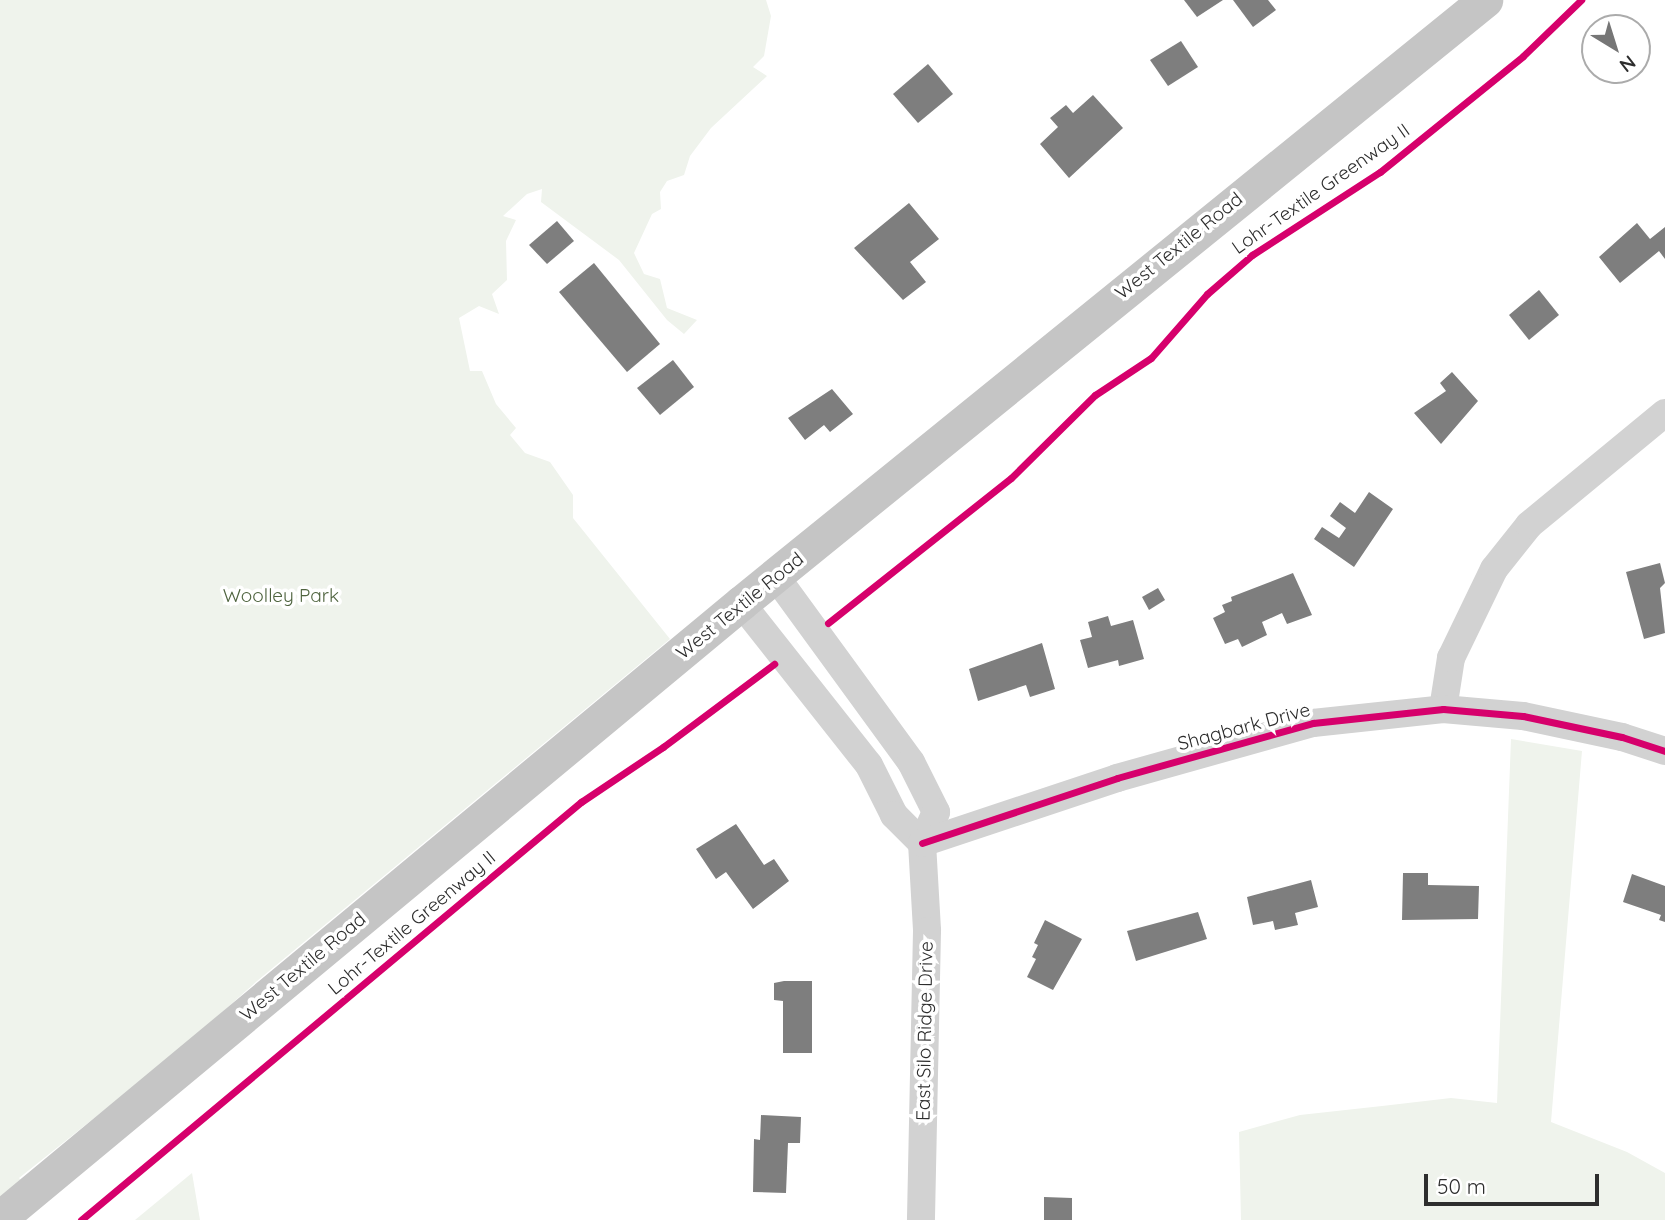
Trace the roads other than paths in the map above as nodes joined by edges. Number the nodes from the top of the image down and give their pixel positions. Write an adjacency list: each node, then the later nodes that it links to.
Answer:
1 (1485, 0): 3 (main road, West Textile Road)
2 (1665, 413): 5 (street)
3 (776, 577): 4 (main road, West Textile Road); 7 (street, East Silo Ridge Drive)
4 (741, 603): 7 (street); 8 (main road, West Textile Road)
5 (1443, 709): 6 (street, Shagbark Drive); 7 (street, Shagbark Drive)
6 (1665, 751)
7 (922, 843): 9 (street, East Silo Ridge Drive)
8 (0, 1218)
9 (921, 1220)

